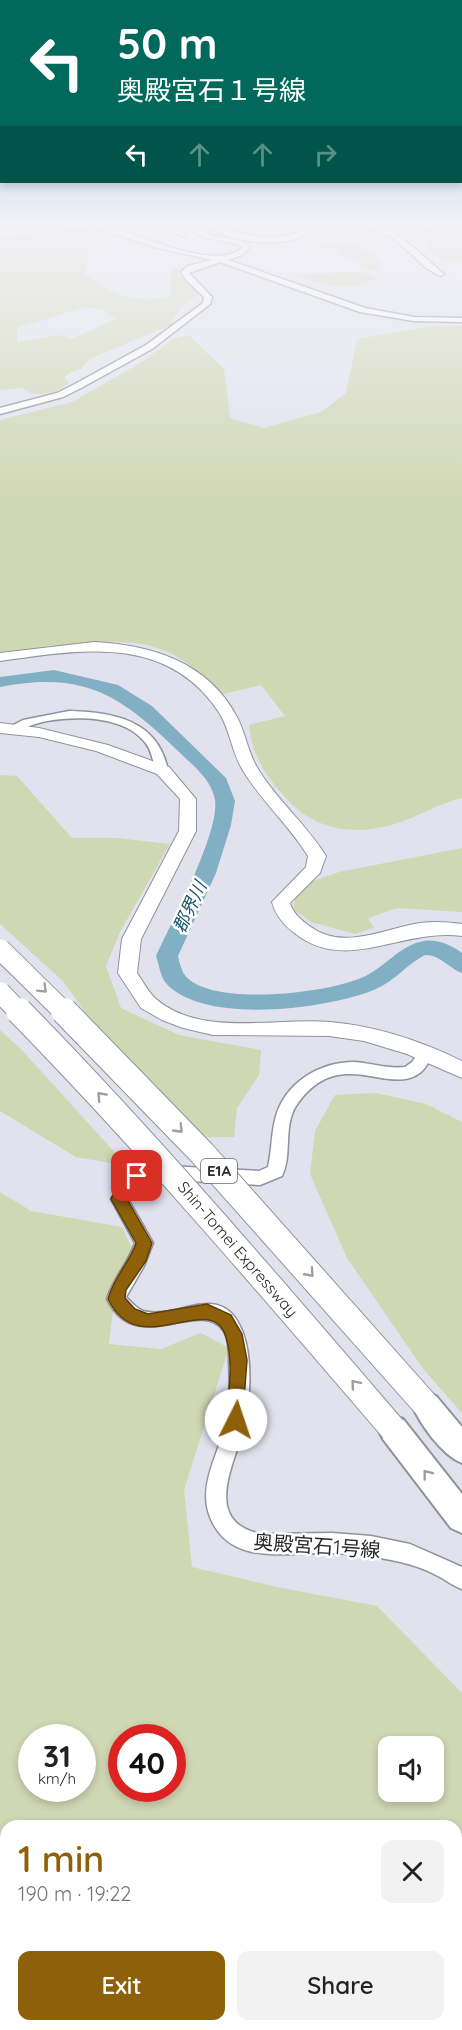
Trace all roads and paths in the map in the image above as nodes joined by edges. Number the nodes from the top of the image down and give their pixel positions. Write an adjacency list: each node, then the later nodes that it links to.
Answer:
1 (190, 316): 4 (street)
2 (395, 316): 3 (street)
3 (462, 320)
4 (0, 411)
5 (0, 657): 8 (main road)
6 (6, 728): 7 (main road); 7 (street)
7 (162, 771): 11 (main road)
8 (462, 930)
9 (0, 949): 13 (highway, E1A, one-way to 13, bridge)
10 (0, 992): 14 (highway, Shin-Tomei Expressway / E1A, one-way to 10, bridge)
11 (426, 1053): 12 (main road); 15 (street, 奥殿宮石1号線)
12 (462, 1070)
13 (462, 1449)
14 (462, 1518)
15 (462, 1579)

